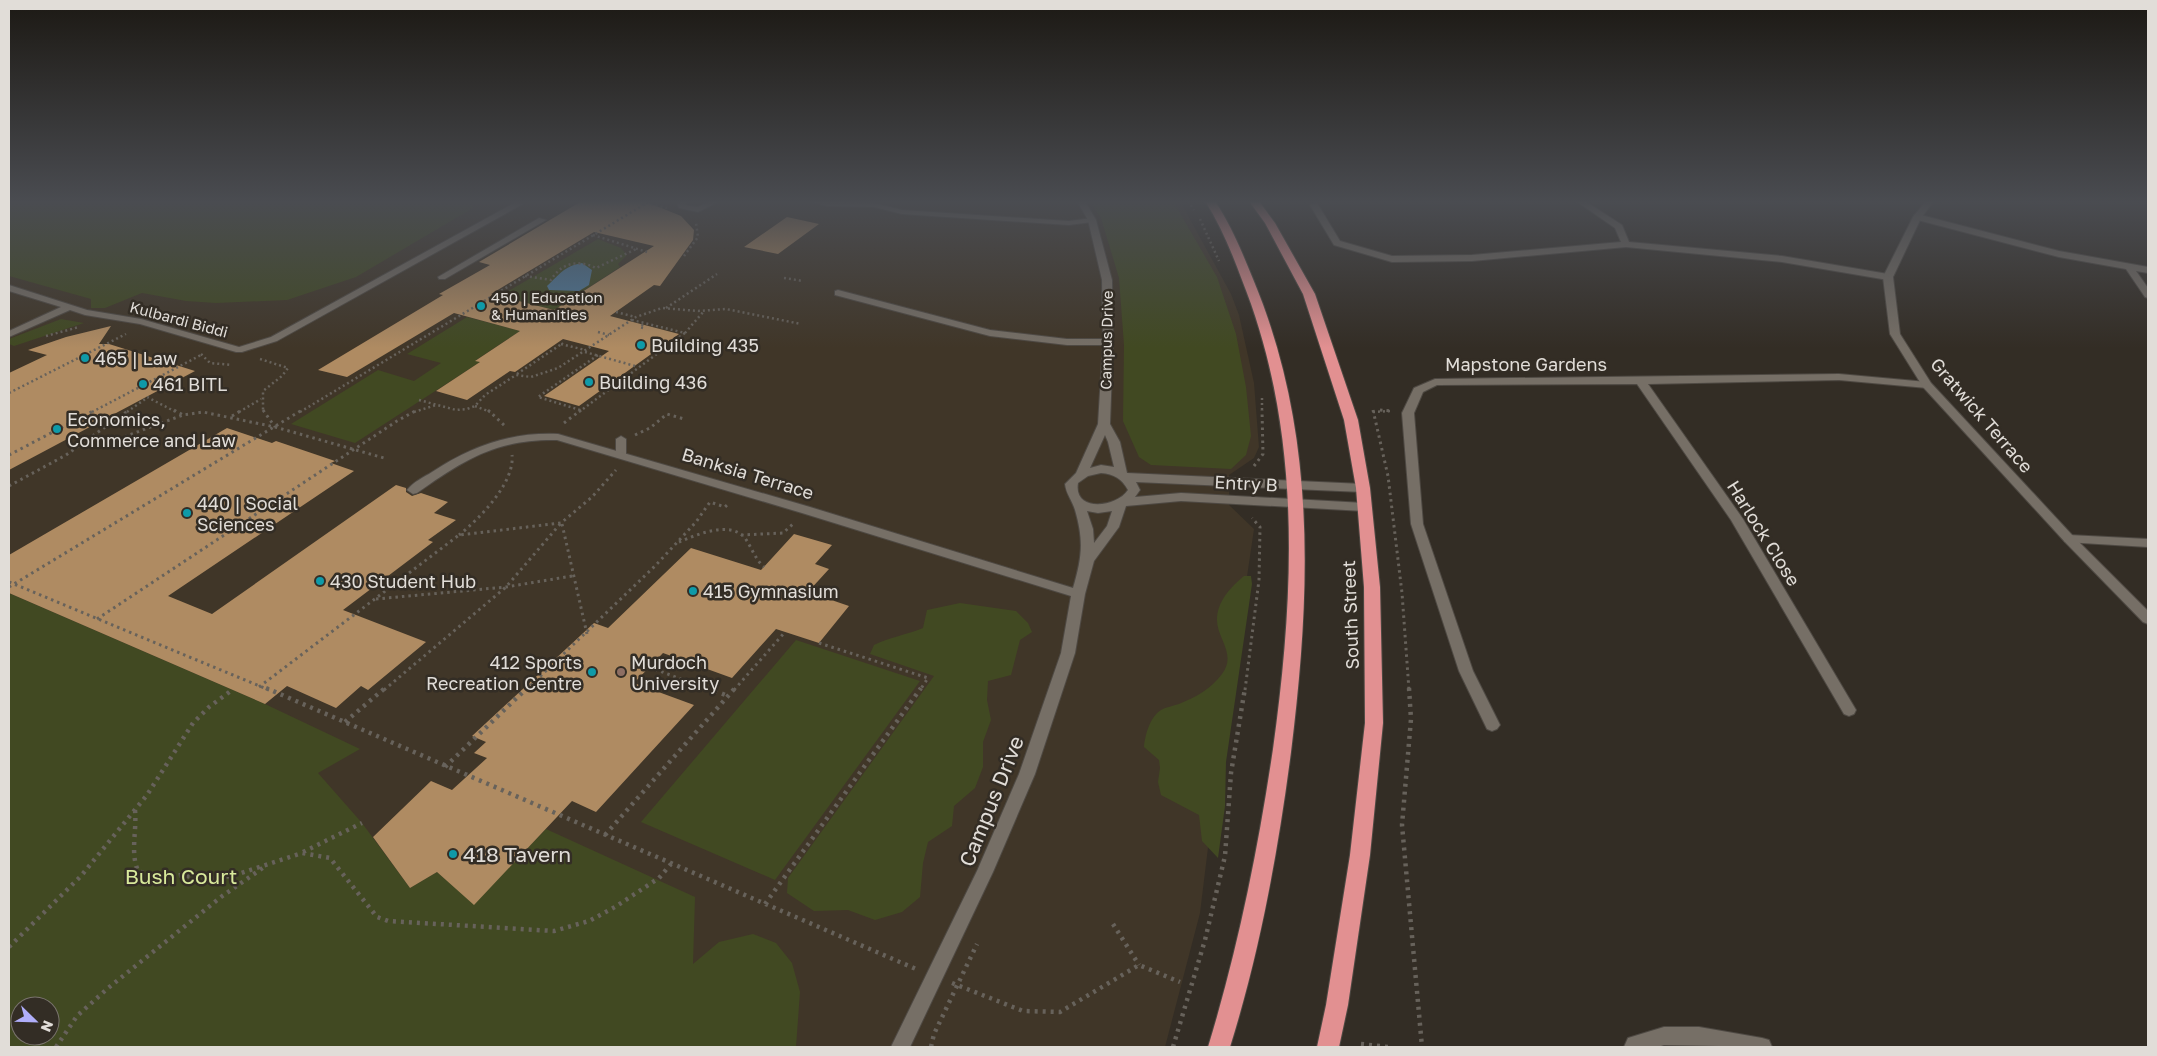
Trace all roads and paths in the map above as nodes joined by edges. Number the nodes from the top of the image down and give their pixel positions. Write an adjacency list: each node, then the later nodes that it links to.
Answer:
1 (436, 250): 30 (lane, Kulbardi Biddi)
2 (489, 250): 23 (lane)
3 (568, 250): 22 (path)
4 (633, 250): 22 (path)
5 (641, 250): 16 (path)
6 (689, 250): 17 (path)
7 (1100, 250): 45 (street, Campus Drive)
8 (1214, 250): 19 (path)
9 (1236, 250): 85 (highway)
10 (1285, 250): 82 (highway, South Street)
11 (1362, 250): 12 (street)
12 (1557, 250)
13 (1691, 250): 24 (street)
14 (1901, 250): 24 (street)
15 (2045, 250): 18 (street)
16 (647, 252)
17 (684, 256)
18 (2129, 267): 20 (street); 29 (street)
19 (1223, 269)
20 (2148, 270)
21 (717, 274): 31 (path)
22 (525, 276): 69 (path)
23 (442, 277)
24 (1888, 277): 55 (street, Gratwick Terrace)
25 (784, 278): 26 (path)
26 (803, 281)
27 (9, 288): 30 (lane, Kulbardi Biddi)
28 (838, 294): 45 (lane)
29 (2148, 295)
30 (69, 307): 41 (lane)
31 (666, 308): 32 (path); 34 (path)
32 (704, 311): 36 (path); 40 (path)
33 (616, 312): 34 (path)
34 (634, 319): 35 (path); 43 (path)
35 (645, 323): 38 (path); 40 (path)
36 (801, 324)
37 (82, 326): 44 (path)
38 (643, 328)
39 (598, 332): 43 (path)
40 (685, 333): 62 (path)
41 (9, 334)
42 (127, 334): 56 (path)
43 (610, 335): 46 (path)
44 (40, 338)
45 (1108, 342): 68 (street, Campus Drive)
46 (585, 351): 48 (path); 53 (path); 53 (path)
47 (201, 354): 75 (path)
48 (598, 355): 52 (path); 62 (path)
49 (256, 358): 58 (path)
50 (213, 364): 51 (path)
51 (235, 364)
52 (635, 366)
53 (516, 374): 61 (path)
54 (1640, 381): 55 (street, Mapstone Gardens); 63 (street, Mapstone Gardens); 115 (street, Harlock Close)
55 (1927, 385): 94 (street, Gratwick Terrace)
56 (9, 393)
57 (1262, 397): 80 (path)
58 (261, 399): 65 (path); 69 (path)
59 (419, 400): 60 (path)
60 (436, 405): 61 (path); 74 (path)
61 (475, 406): 71 (path)
62 (581, 410): 67 (path)
63 (1408, 413): 117 (street, Mapstone Gardens); 141 (path)
64 (183, 415): 65 (path); 73 (path); 73 (path)
65 (231, 416): 69 (path)
66 (684, 419): 72 (path)
67 (565, 422)
68 (1104, 424): 78 (street, Campus Drive); 79 (street, Campus Drive)
69 (275, 427): 74 (path); 101 (path)
70 (516, 428): 71 (path)
71 (507, 434): 76 (street, Banksia Terrace); 83 (street, Banksia Terrace); 92 (path)
72 (621, 439): 76 (lane)
73 (80, 445): 81 (path)
74 (353, 450): 77 (path); 106 (path)
75 (9, 455)
76 (628, 457): 84 (street, Banksia Terrace); 91 (path)
77 (384, 458)
78 (1081, 474): 79 (street); 87 (street, Campus Drive)
79 (1125, 475): 80 (street, Entry B); 88 (street, Campus Drive)
80 (1236, 482): 85 (street, Entry B)
81 (9, 486)
82 (1363, 488): 85 (street, Entry B); 89 (highway, South Street)
83 (413, 490)
84 (742, 490): 90 (street, Banksia Terrace); 95 (path)
85 (1297, 493): 86 (street, Entry B); 89 (street, Entry B); 138 (highway)
86 (1236, 500): 88 (street, Entry B); 137 (path)
87 (1078, 502): 88 (street); 97 (street, Campus Drive)
88 (1123, 504): 97 (street, Campus Drive)
89 (1364, 507): 139 (highway, South Street)
90 (806, 510): 93 (path); 104 (street, Banksia Terrace)
91 (562, 523): 92 (path); 99 (path); 102 (path)
92 (459, 535): 105 (path)
93 (741, 535): 95 (path); 98 (path)
94 (2069, 539): 96 (street); 107 (street, Gratwick Terrace)
95 (677, 543): 109 (path)
96 (2148, 543)
97 (1088, 560): 104 (street, Campus Drive)
98 (764, 567)
99 (572, 576): 102 (path); 109 (path)
100 (9, 582): 101 (path)
101 (14, 584): 103 (path); 106 (path)
102 (506, 587): 105 (path); 116 (path)
103 (9, 588)
104 (1078, 594): 130 (street, Campus Drive)
105 (376, 599): 112 (path)
106 (97, 619): 112 (path)
107 (2148, 619)
108 (785, 632): 114 (path)
109 (587, 634): 118 (path)
110 (819, 643): 125 (path)
111 (649, 667): 114 (path)
112 (259, 687): 116 (path)
113 (232, 690): 119 (path)
114 (728, 696): 121 (path)
115 (1849, 710)
116 (345, 722): 118 (path)
117 (1492, 725)
118 (445, 767): 121 (path)
119 (135, 810): 123 (path); 128 (path)
120 (362, 823): 122 (path)
121 (605, 835): 124 (path)
122 (302, 853): 123 (path); 124 (path)
123 (269, 864): 134 (path)
124 (671, 864): 125 (path)
125 (765, 904): 130 (path)
126 (1113, 924): 129 (path)
127 (977, 944): 132 (path)
128 (9, 947)
129 (1139, 964): 131 (path); 132 (path)
130 (936, 977): 132 (path); 135 (street, Campus Drive)
131 (1180, 982)
132 (958, 985): 136 (path)
133 (1361, 1044): 140 (path)
134 (56, 1047)
135 (900, 1047)
136 (931, 1047)
137 (1173, 1047)
138 (1219, 1047)
139 (1328, 1047)
140 (1388, 1047)
141 (1422, 1047)
142 (1633, 1047): 143 (street)
143 (1762, 1047)

